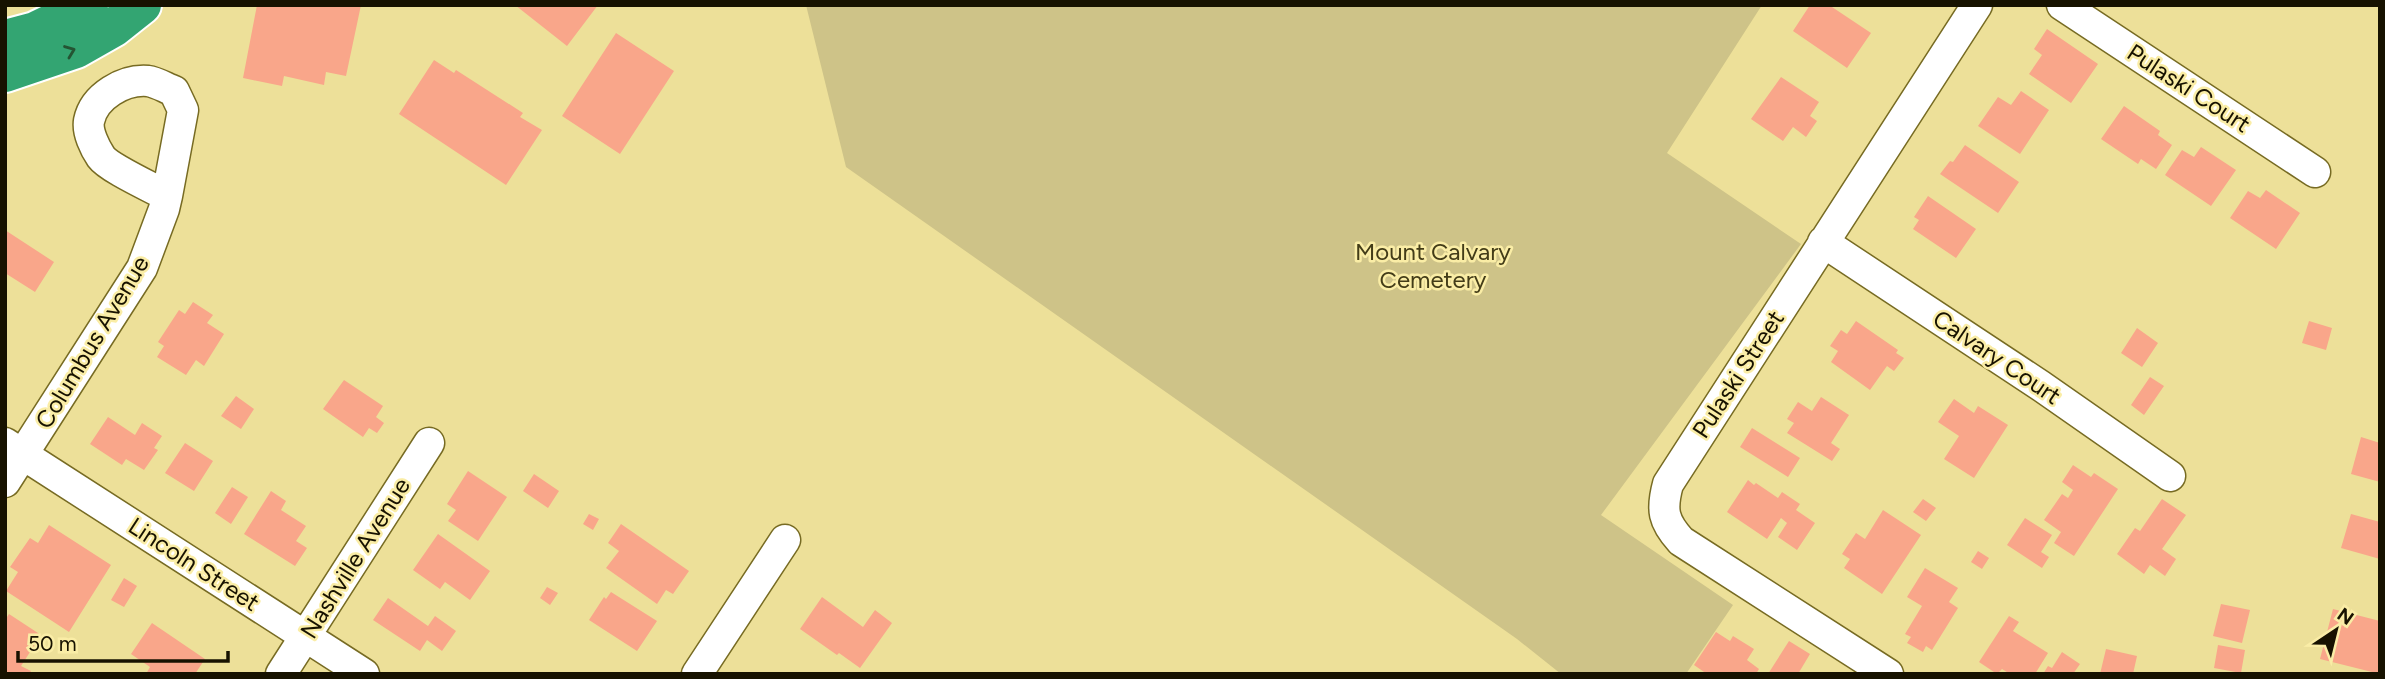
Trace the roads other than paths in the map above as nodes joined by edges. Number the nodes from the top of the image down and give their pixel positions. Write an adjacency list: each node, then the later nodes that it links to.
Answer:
1 (89, 5): 5 (highway)
2 (142, 5): 6 (highway, one-way to 2)
3 (1977, 5): 9 (street, Pulaski Street)
4 (2062, 5): 7 (street, Pulaski Court)
5 (5, 39)
6 (5, 73)
7 (2315, 172)
8 (167, 196): 11 (street, Columbus Avenue)
9 (1823, 242): 12 (street, Calvary Court); 19 (street, Pulaski Street)
10 (429, 443): 15 (street, Nashville Avenue)
11 (14, 448): 13 (street, Columbus Avenue); 15 (street, Lincoln Street)
12 (2169, 476)
13 (5, 482)
14 (785, 541): 18 (street)
15 (306, 636): 16 (street, Nashville Avenue); 17 (street, Lincoln Street)
16 (281, 674)
17 (364, 674)
18 (697, 674)
19 (1888, 674)

